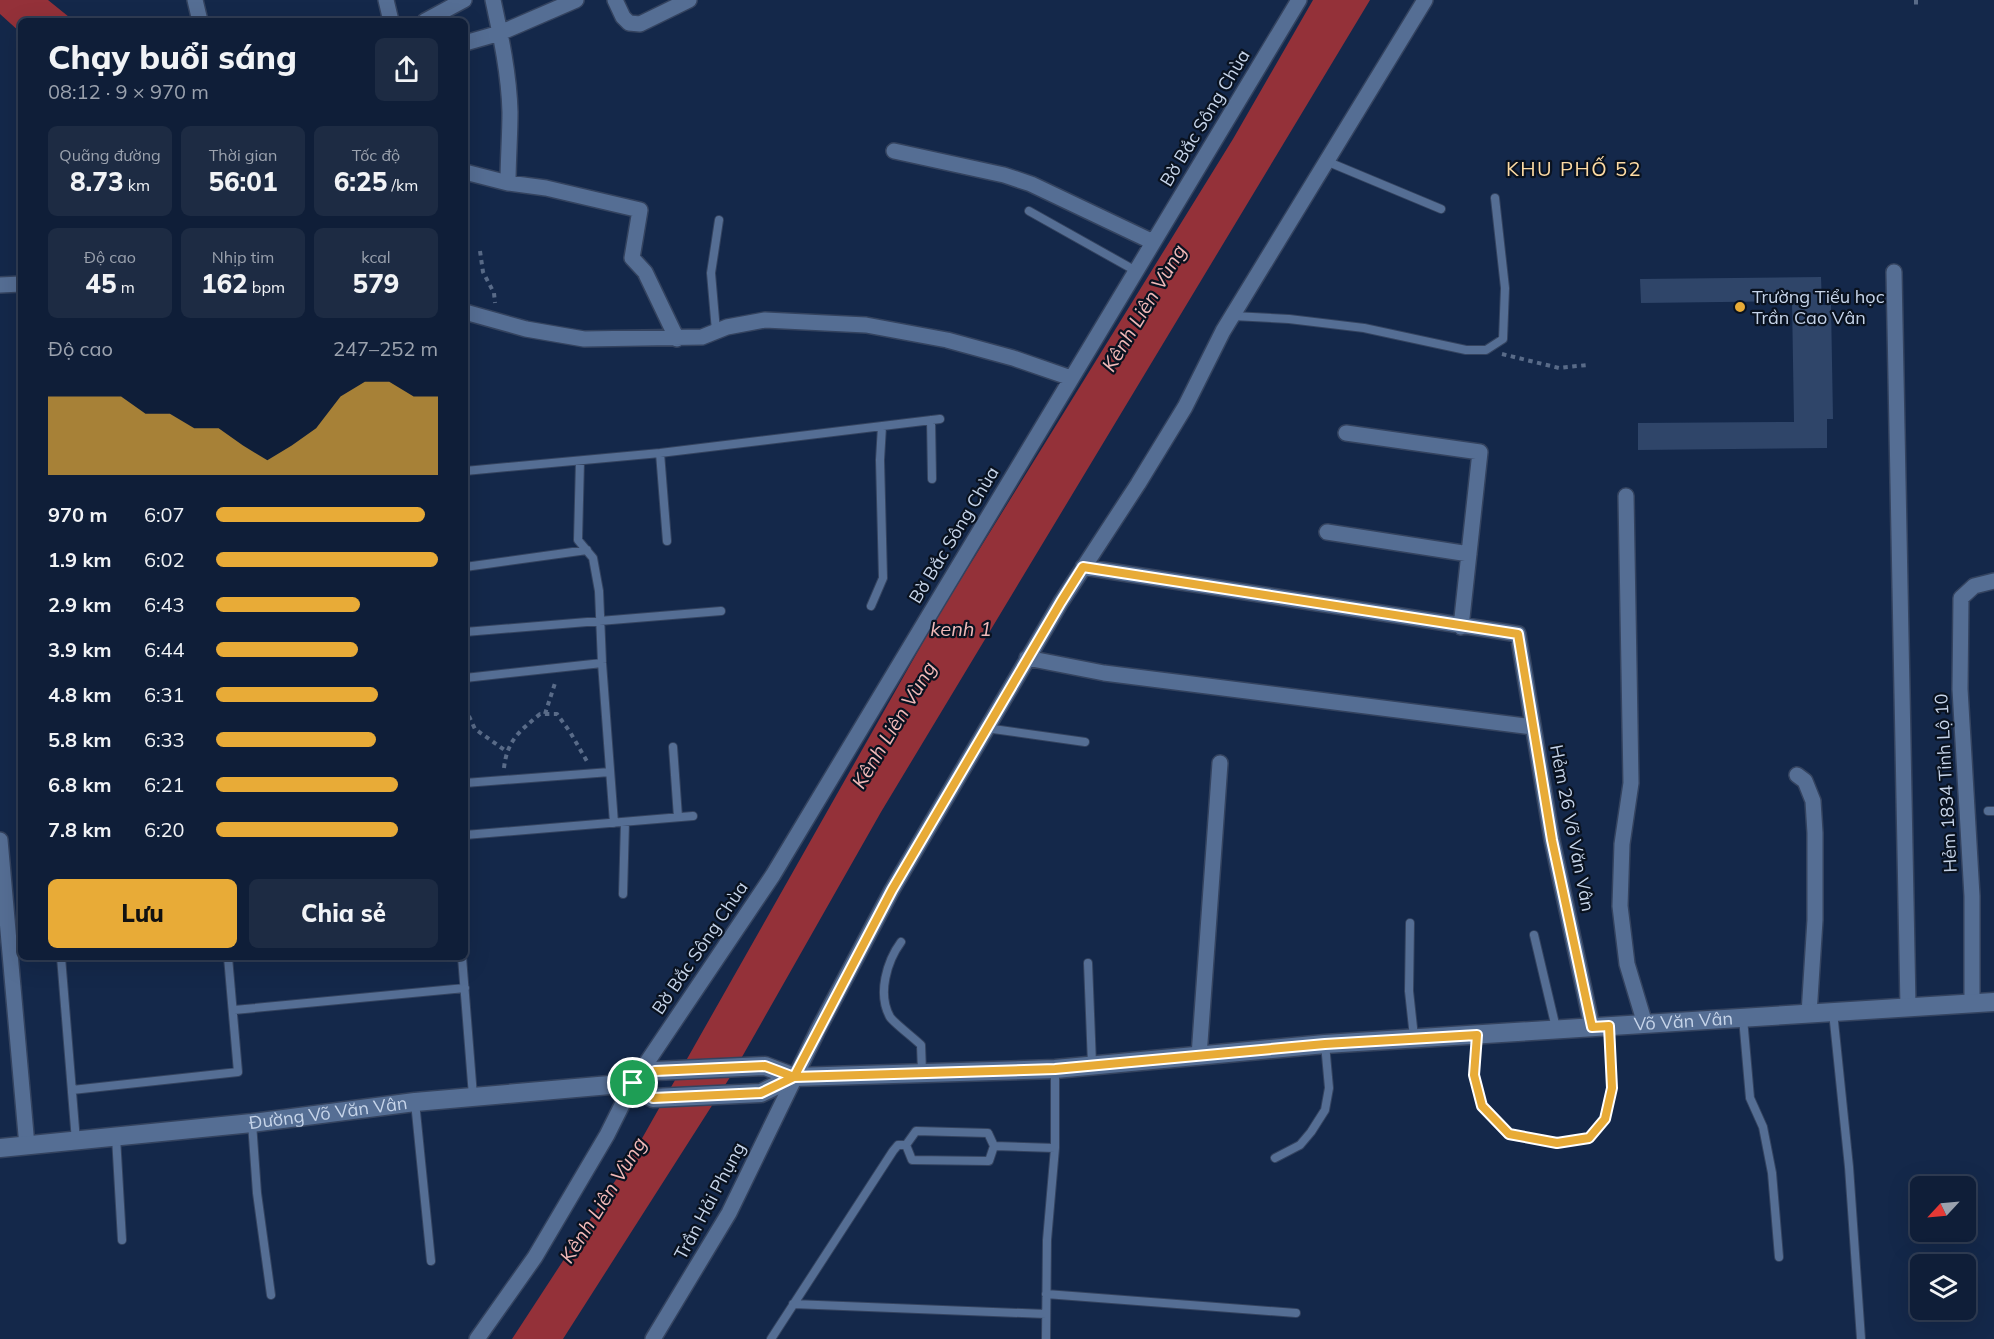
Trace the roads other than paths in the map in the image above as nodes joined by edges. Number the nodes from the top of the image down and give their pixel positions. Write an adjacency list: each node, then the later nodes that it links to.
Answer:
1 (195, 0): 10 (street)
2 (386, 0): 11 (street)
3 (464, 0): 12 (street)
4 (493, 0): 13 (street)
5 (576, 0): 13 (street)
6 (615, 0): 7 (street)
7 (689, 0)
8 (1299, 0): 23 (street, Bờ Bắc Sông Chùa)
9 (1425, 0): 16 (street, Trần Hải Phụng)
10 (199, 18)
11 (390, 18)
12 (431, 18)
13 (500, 33): 14 (street); 18 (street)
14 (468, 42)
15 (894, 151): 23 (street)
16 (1326, 161): 20 (lane); 29 (street, Trần Hải Phụng)
17 (468, 173): 18 (street)
18 (508, 183): 31 (street)
19 (1495, 198): 29 (lane)
20 (1441, 209)
21 (1029, 211): 24 (lane)
22 (719, 220): 30 (lane)
23 (1153, 242): 24 (street, Bờ Bắc Sông Chùa)
24 (1136, 271): 32 (street, Bờ Bắc Sông Chùa)
25 (1894, 272): 82 (street)
26 (18, 284): 27 (street)
27 (0, 285)
28 (468, 313): 31 (street)
29 (1233, 316): 47 (street, Trần Hải Phụng)
30 (716, 332): 31 (street); 32 (street)
31 (677, 339)
32 (1071, 378): 99 (street, Bờ Bắc Sông Chùa)
33 (940, 419): 34 (lane)
34 (931, 420): 35 (lane); 40 (lane)
35 (882, 426): 37 (lane); 49 (lane)
36 (1346, 433): 45 (street)
37 (660, 453): 38 (lane); 43 (lane)
38 (580, 461): 39 (lane); 44 (lane)
39 (468, 471)
40 (932, 478)
41 (1626, 496): 87 (street)
42 (1326, 532): 45 (street)
43 (667, 542)
44 (587, 550): 46 (lane); 51 (lane)
45 (1469, 554): 52 (street)
46 (468, 567)
47 (1083, 567): 52 (street); 54 (street, Trần Hải Phụng)
48 (1994, 581): 81 (street, Hẻm 1834 Tỉnh Lộ 10)
49 (871, 606)
50 (721, 611): 51 (lane)
51 (599, 622): 53 (lane); 55 (lane)
52 (1461, 627): 57 (street, Hẻm 26 Võ Văn Vân)
53 (468, 632)
54 (1027, 658): 57 (street); 58 (street, Trần Hải Phụng)
55 (602, 663): 56 (lane); 62 (lane)
56 (468, 678)
57 (1533, 727): 88 (street, Hẻm 26 Võ Văn Vân)
58 (986, 728): 59 (lane); 98 (street, Trần Hải Phụng)
59 (1084, 742)
60 (674, 747): 66 (lane)
61 (1221, 763): 93 (street)
62 (610, 772): 64 (lane); 68 (lane)
63 (1797, 775): 85 (street)
64 (468, 783)
65 (693, 816): 66 (lane)
66 (678, 817): 67 (lane)
67 (625, 822): 68 (lane); 71 (lane)
68 (614, 823): 69 (lane)
69 (468, 835)
70 (0, 840): 107 (street)
71 (623, 894)
72 (1410, 923): 91 (lane)
73 (1534, 936): 89 (lane)
74 (901, 942): 97 (lane)
75 (61, 960): 100 (lane)
76 (228, 960): 83 (lane)
77 (462, 960): 79 (lane)
78 (1088, 963): 94 (lane)
79 (465, 988): 83 (lane); 101 (lane)
80 (1994, 1002): 81 (street, Võ Văn Vân)
81 (1972, 1003): 82 (street, Võ Văn Vân)
82 (1908, 1008): 84 (street, Võ Văn Vân)
83 (234, 1010): 100 (lane)
84 (1833, 1012): 85 (street, Võ Văn Vân); 125 (lane)
85 (1809, 1014): 86 (street, Võ Văn Vân)
86 (1743, 1018): 87 (street, Võ Văn Vân); 113 (lane)
87 (1644, 1024): 88 (street, Võ Văn Vân)
88 (1600, 1027): 89 (street, Võ Văn Vân); 90 (lane)
89 (1556, 1030): 90 (street, Võ Văn Vân)
90 (1477, 1035): 91 (street, Võ Văn Vân)
91 (1414, 1039): 92 (street, Võ Văn Vân)
92 (1325, 1044): 93 (street, Võ Văn Vân); 111 (lane)
93 (1199, 1056): 94 (street, Võ Văn Vân)
94 (1092, 1066): 95 (street, Võ Văn Vân)
95 (1055, 1069): 97 (street, Võ Văn Vân); 110 (lane)
96 (655, 1071): 98 (street, Võ Văn Vân); 99 (street, Đường Võ Văn Vân)
97 (922, 1072): 98 (street, Võ Văn Vân)
98 (794, 1077): 99 (street); 121 (street, Trần Hải Phụng)
99 (633, 1083): 101 (street, Đường Võ Văn Vân); 120 (street, Bờ Bắc Sông Chùa)
100 (72, 1090): 105 (lane)
101 (473, 1096): 102 (street, Đường Võ Văn Vân)
102 (415, 1102): 103 (street, Đường Võ Văn Vân); 114 (lane)
103 (252, 1123): 104 (street, Đường Võ Văn Vân); 116 (lane)
104 (116, 1137): 105 (street, Đường Võ Văn Vân); 112 (lane)
105 (76, 1142): 107 (street, Đường Võ Văn Vân)
106 (906, 1145): 108 (lane); 108 (lane); 117 (lane)
107 (27, 1146): 109 (street, Đường Võ Văn Vân)
108 (994, 1146): 110 (lane)
109 (0, 1148)
110 (1055, 1148): 115 (lane)
111 (1275, 1158)
112 (122, 1240)
113 (1779, 1257)
114 (431, 1261)
115 (1046, 1294): 118 (lane); 119 (lane)
116 (271, 1295)
117 (793, 1304): 119 (lane); 122 (lane)
118 (1296, 1313)
119 (1046, 1314): 123 (lane)
120 (477, 1339)
121 (653, 1339)
122 (771, 1339)
123 (1046, 1339)
124 (1856, 1339): 125 (lane)
125 (1861, 1339)

